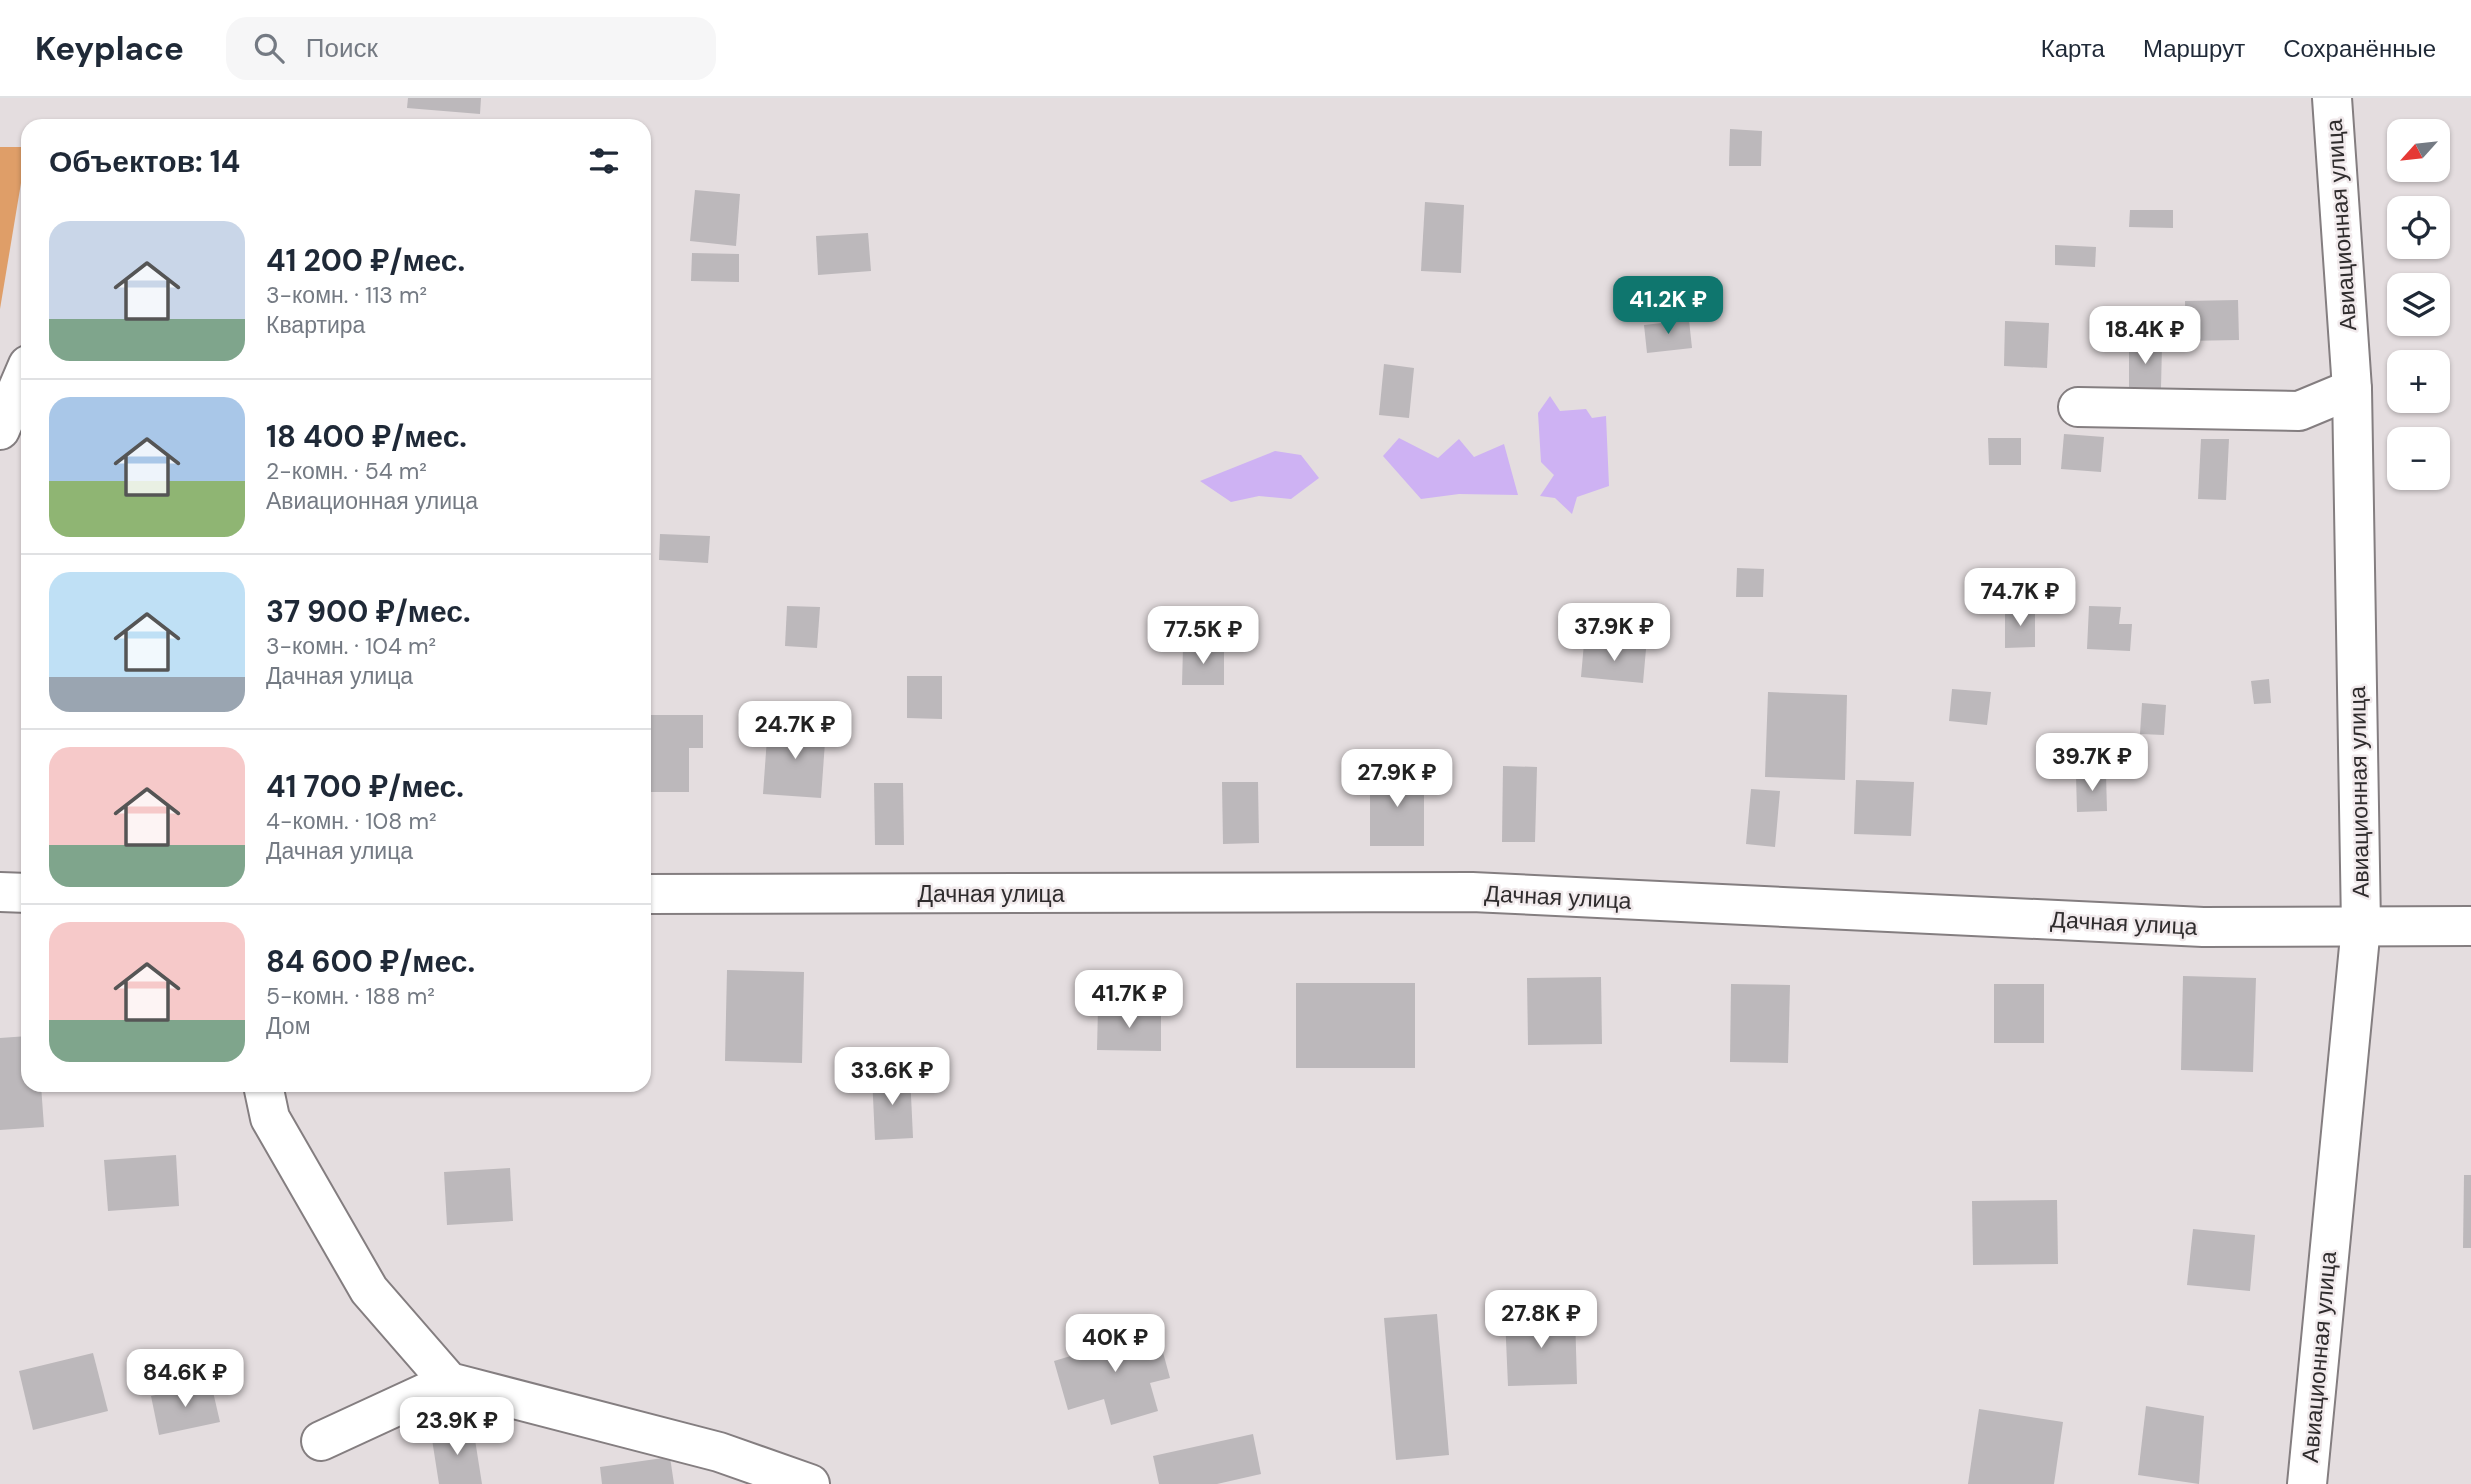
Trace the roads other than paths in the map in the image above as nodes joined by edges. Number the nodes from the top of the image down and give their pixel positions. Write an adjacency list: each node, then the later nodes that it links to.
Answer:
1 (2332, 98): 3 (street, Авиационная улица)
2 (21, 381): 5 (street)
3 (2352, 389): 4 (street); 9 (street, Авиационная улица)
4 (2078, 407)
5 (0, 430)
6 (0, 892): 7 (street)
7 (21, 893)
8 (651, 894): 9 (street, Дачная улица)
9 (2361, 926): 10 (street, Дачная улица); 15 (street, Авиационная улица)
10 (2471, 926)
11 (264, 1092): 12 (street)
12 (449, 1382): 13 (street); 14 (street)
13 (321, 1441)
14 (810, 1484)
15 (2307, 1484)

